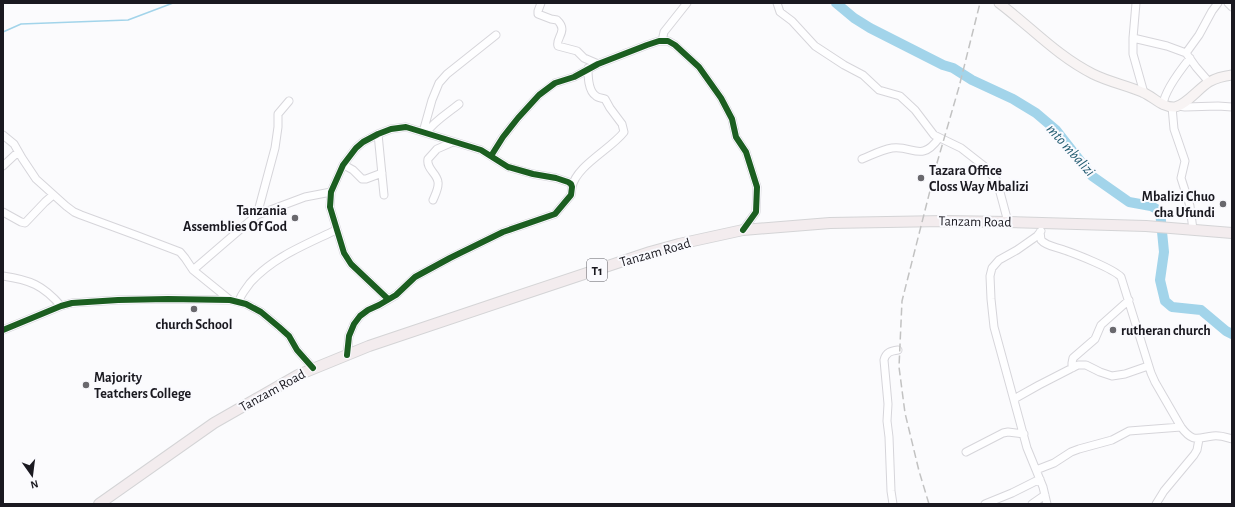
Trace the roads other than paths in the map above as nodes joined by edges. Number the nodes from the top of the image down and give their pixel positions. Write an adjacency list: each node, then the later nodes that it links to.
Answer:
1 (541, 3): 13 (street)
2 (687, 3): 11 (street)
3 (777, 3): 25 (street)
4 (999, 3): 17 (main road)
5 (1136, 3): 10 (street)
6 (1218, 3): 12 (street)
7 (1228, 3): 8 (street)
8 (1232, 7)
9 (496, 35): 22 (street)
10 (1133, 38): 12 (street); 17 (street)
11 (662, 41): 13 (street); 43 (street)
12 (1188, 55): 16 (street); 20 (street)
13 (598, 64): 14 (street)
14 (588, 68): 28 (street); 33 (street)
15 (1232, 75): 16 (main road)
16 (1209, 82): 20 (main road)
17 (1144, 93): 20 (main road)
18 (289, 101): 39 (street)
19 (459, 104): 22 (street)
20 (1171, 106): 21 (street); 44 (street)
21 (1232, 107)
22 (424, 133): 23 (street); 26 (street)
23 (378, 134): 30 (street); 32 (street)
24 (3, 135): 27 (street)
25 (939, 138): 29 (street); 40 (street)
26 (453, 142): 28 (street); 37 (street)
27 (18, 152): 31 (street); 35 (street)
28 (491, 156): 33 (street)
29 (862, 159)
30 (344, 165): 32 (street); 34 (street)
31 (3, 166)
32 (382, 173): 36 (street)
33 (572, 186): 48 (street)
34 (331, 192): 39 (street); 42 (street)
35 (53, 195): 38 (street); 46 (street)
36 (384, 195)
37 (433, 200)
38 (3, 212)
39 (257, 215): 46 (street)
40 (1008, 222): 41 (highway, Tanzam Road / T1); 43 (highway, Tanzam Road / T1)
41 (1041, 227): 44 (highway, Tanzam Road / T1); 50 (street); 59 (street)
42 (336, 230): 48 (street); 51 (street)
43 (743, 230): 55 (highway, Tanzam Road / T1)
44 (1193, 230): 45 (highway, T1)
45 (1232, 233)
46 (193, 270): 49 (street)
47 (3, 276): 52 (street)
48 (388, 299): 55 (street)
49 (230, 300): 51 (street); 52 (street)
50 (1129, 300): 56 (street); 58 (street)
51 (239, 301): 57 (street)
52 (61, 306): 53 (street)
53 (3, 330)
54 (898, 350): 69 (street)
55 (347, 355): 57 (highway, Tanzam Road / T1)
56 (1148, 366): 58 (street); 60 (street)
57 (313, 368): 68 (highway, Tanzam Road / T1)
58 (1072, 368): 59 (street)
59 (1014, 399): 61 (street)
60 (1181, 426): 62 (street); 65 (street)
61 (1024, 434): 64 (street); 65 (street)
62 (1199, 439): 63 (street); 73 (street)
63 (1232, 439)
64 (966, 452)
65 (1036, 470): 66 (street)
66 (1040, 479): 67 (street); 70 (street)
67 (1045, 495): 71 (street); 72 (street)
68 (100, 504)
69 (893, 504)
70 (985, 504)
71 (1032, 504)
72 (1047, 504)
73 (1156, 504)

